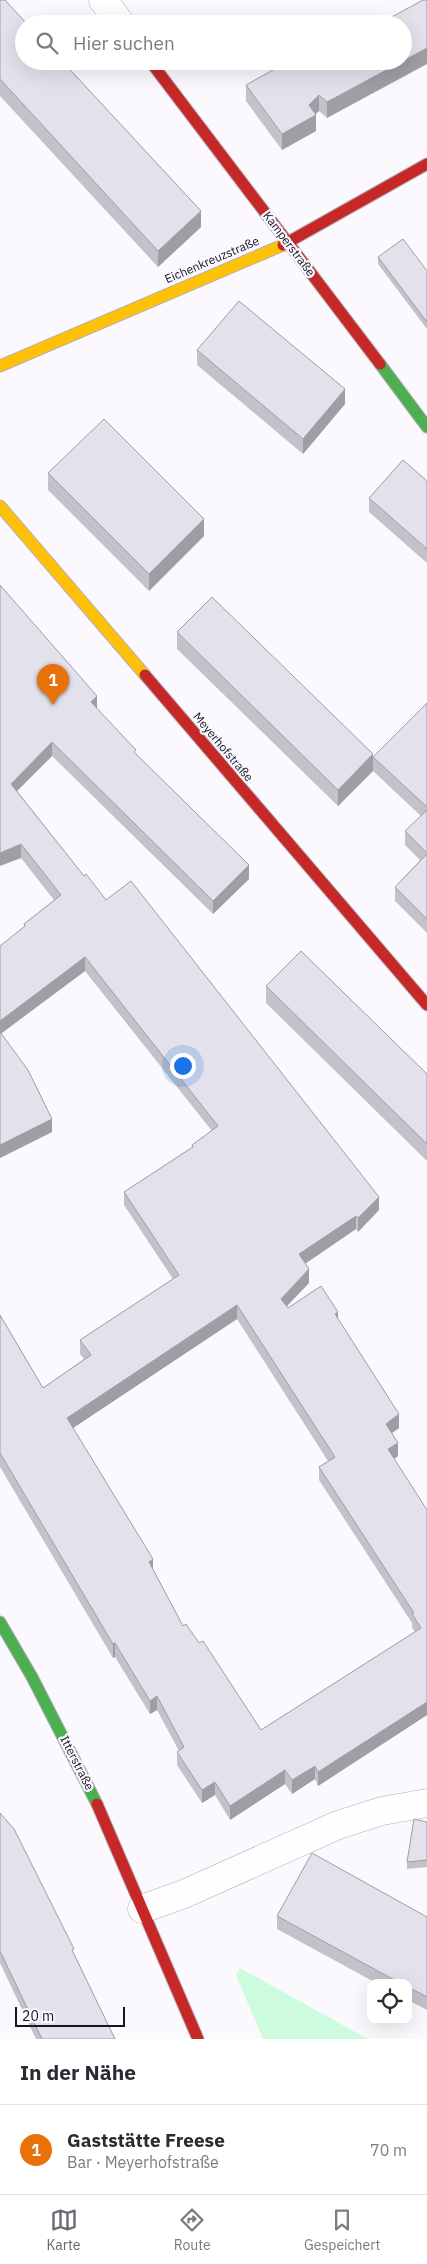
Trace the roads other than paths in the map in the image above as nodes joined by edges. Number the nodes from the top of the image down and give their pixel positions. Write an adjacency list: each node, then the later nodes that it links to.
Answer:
1 (103, 0): 2 (street)
2 (114, 15)
3 (157, 70): 5 (street, Kamperstraße)
4 (427, 164): 5 (street, Eichenkreuzstraße)
5 (289, 242): 6 (street, Eichenkreuzstraße); 7 (street, Kamperstraße)
6 (0, 366)
7 (427, 427)
8 (0, 506): 9 (street, Meyerhofstraße)
9 (427, 1006)
10 (0, 1622): 12 (street, Itterstraße)
11 (427, 1803): 12 (street)
12 (142, 1909): 13 (street, Itterstraße)
13 (198, 2039)

